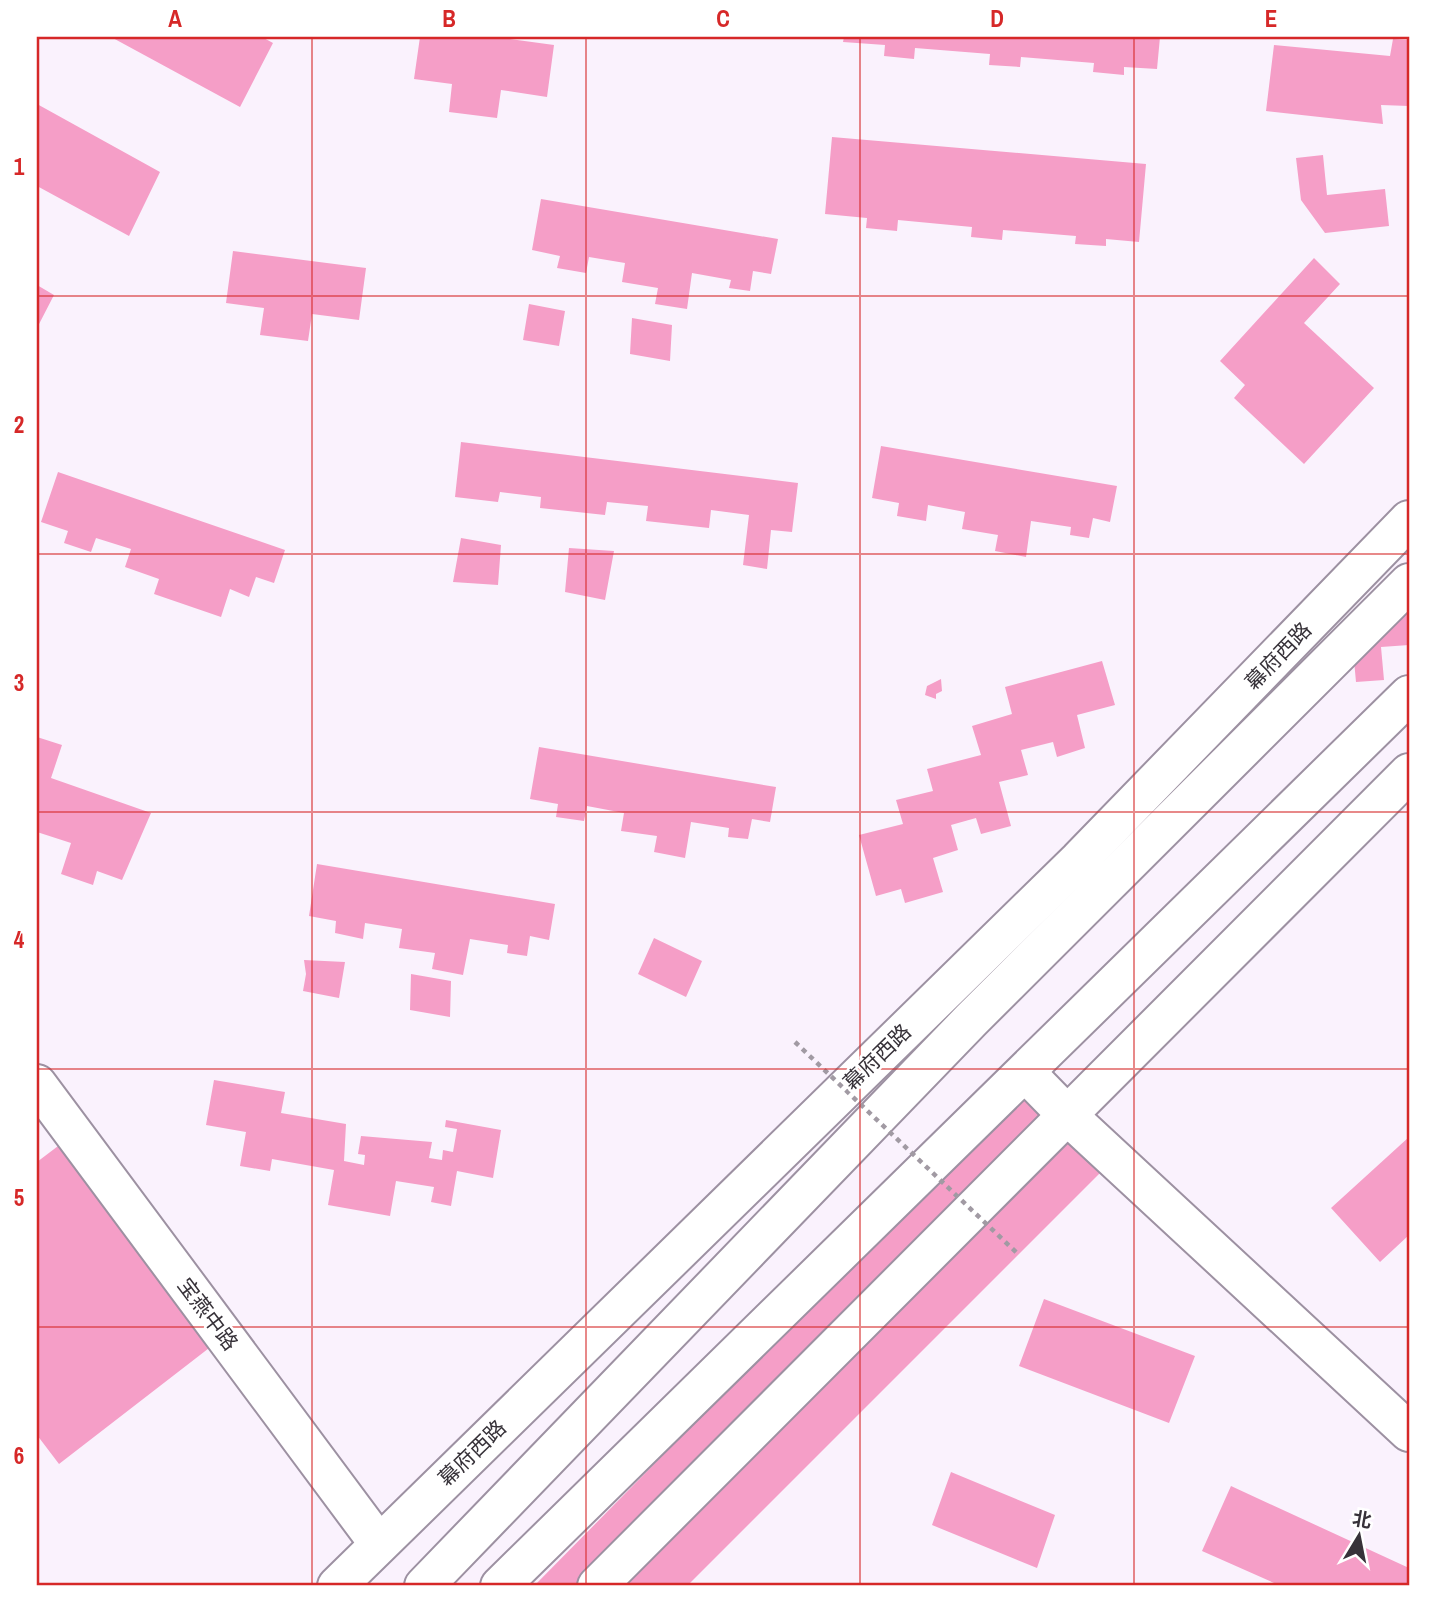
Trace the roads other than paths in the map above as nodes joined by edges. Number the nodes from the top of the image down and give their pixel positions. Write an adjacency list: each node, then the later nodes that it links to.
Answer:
1 (1409, 520): 9 (main road, 幕府西路)
2 (1409, 583): 11 (main road, 幕府西路)
3 (1409, 695): 5 (main road)
4 (1409, 773): 7 (main road)
5 (1026, 1073): 7 (main road); 12 (main road)
6 (37, 1084): 9 (main road, 宝燕中路)
7 (1068, 1116): 8 (main road); 13 (main road)
8 (1409, 1432)
9 (379, 1544): 10 (main road, 幕府西路)
10 (337, 1586)
11 (424, 1586)
12 (500, 1586)
13 (597, 1586)

